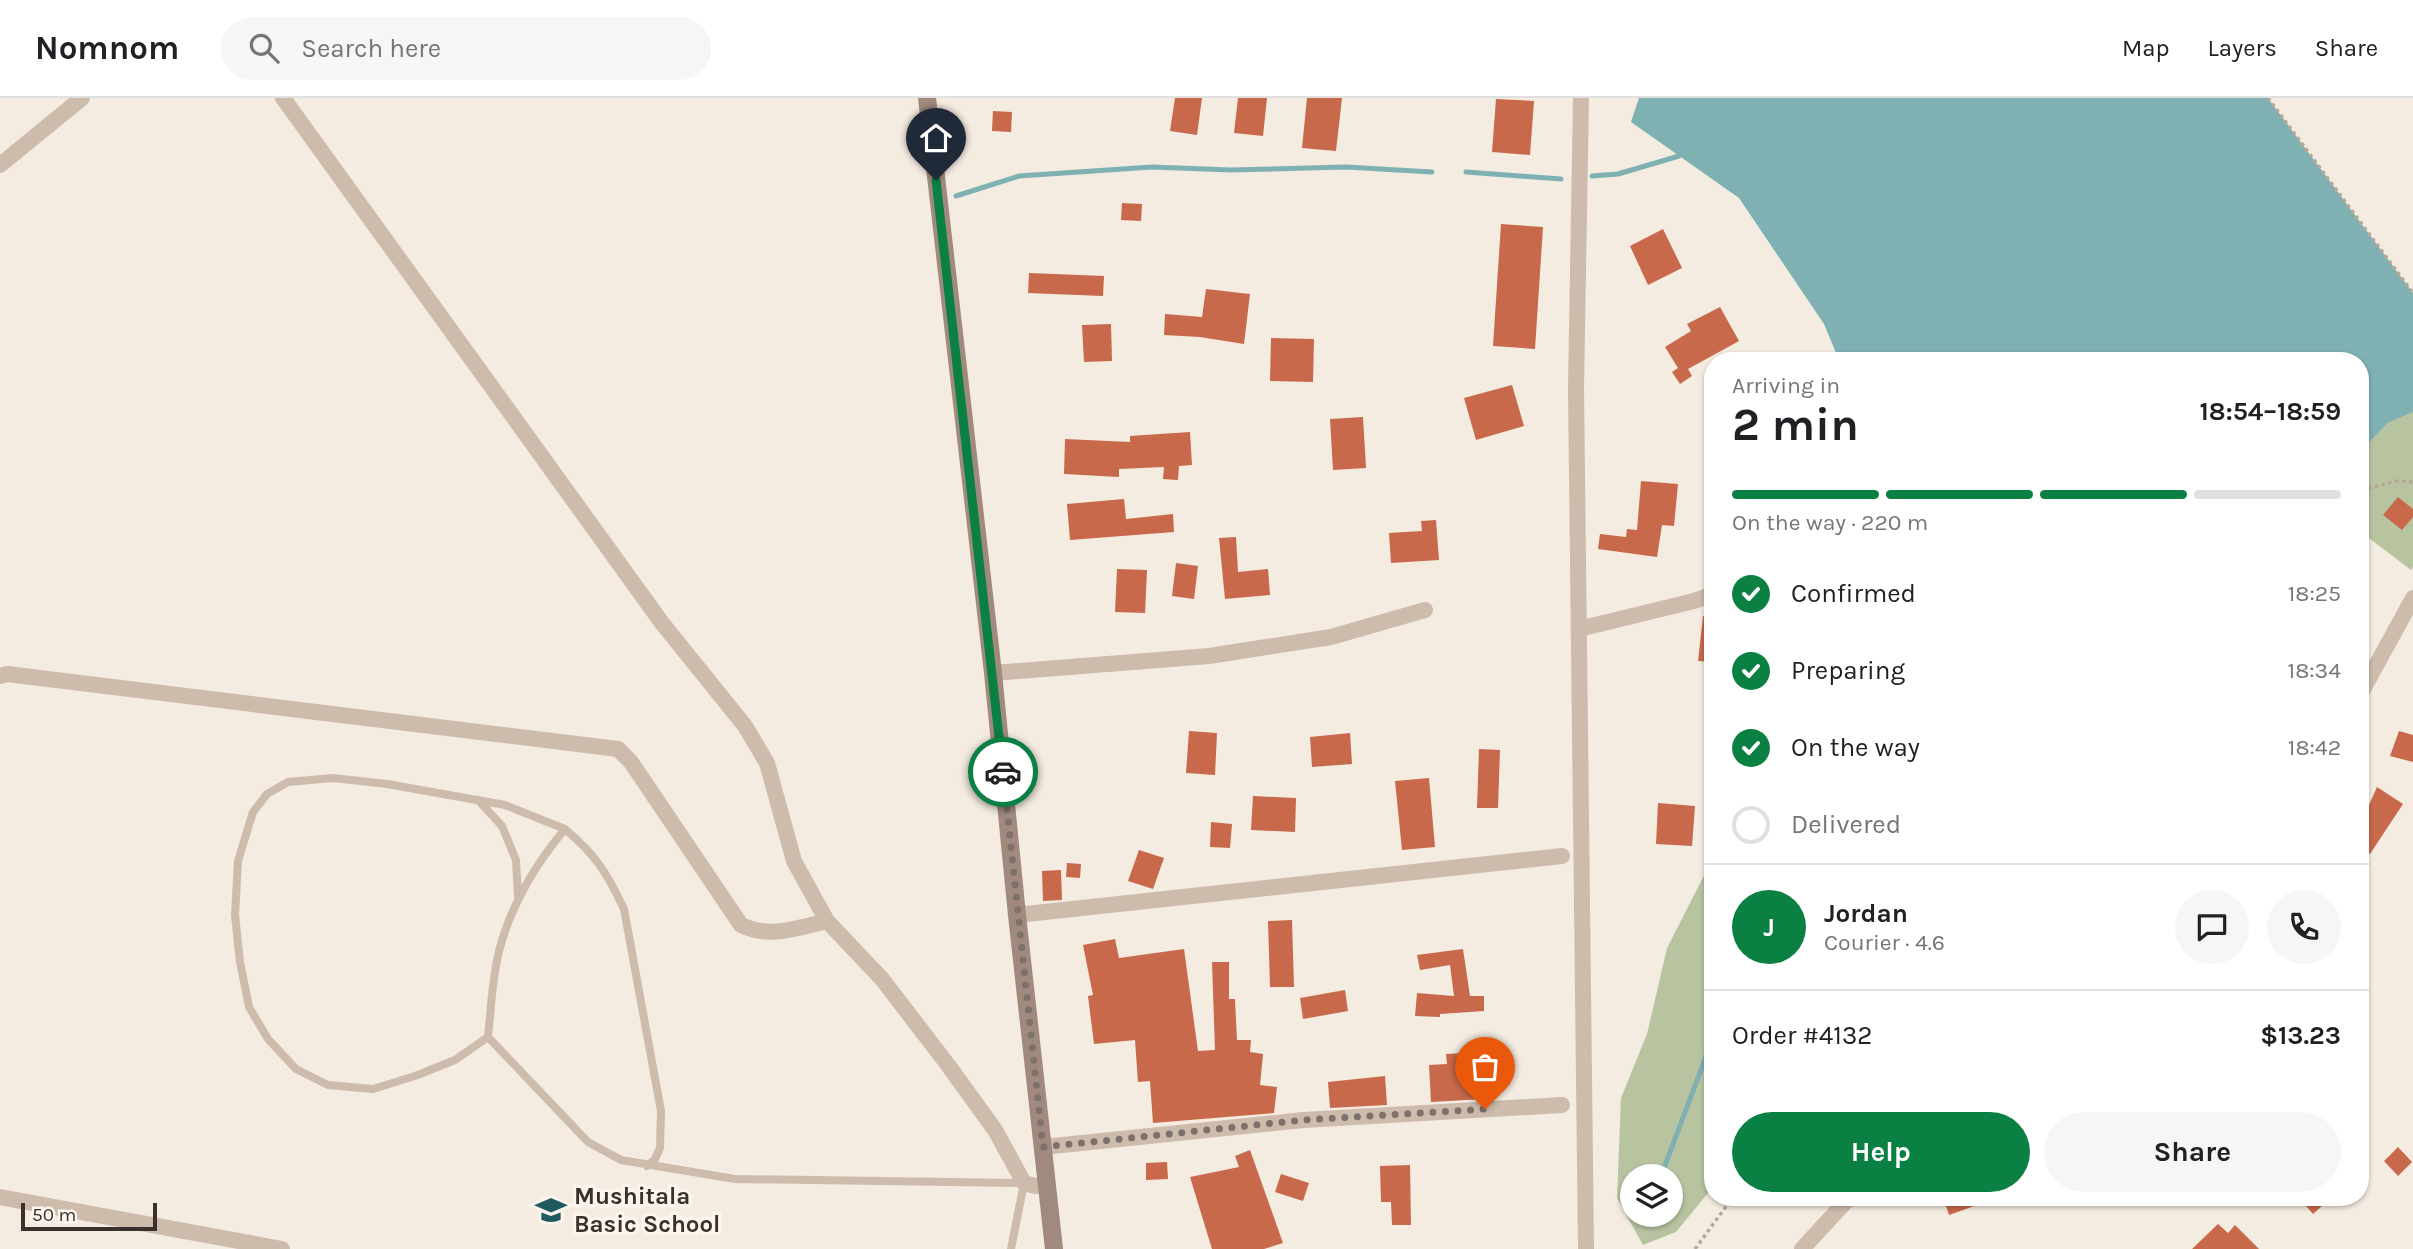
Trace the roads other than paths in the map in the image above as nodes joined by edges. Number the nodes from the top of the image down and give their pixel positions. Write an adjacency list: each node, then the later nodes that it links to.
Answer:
1 (82, 98): 5 (street)
2 (284, 98): 18 (street)
3 (927, 98): 10 (main road)
4 (1581, 98): 9 (street)
5 (0, 165)
6 (1704, 596): 9 (street)
7 (2413, 598): 12 (street)
8 (1425, 610): 10 (street)
9 (1579, 629): 30 (street)
10 (993, 673): 17 (main road)
11 (0, 676): 18 (street)
12 (2369, 678)
13 (477, 799): 14 (lane); 16 (lane); 19 (lane)
14 (565, 829): 16 (lane); 22 (lane)
15 (1562, 856): 17 (street)
16 (517, 897): 19 (lane)
17 (1017, 915): 21 (main road)
18 (827, 921): 23 (street)
19 (488, 1037): 22 (lane)
20 (1562, 1105): 21 (street)
21 (1043, 1147): 24 (main road)
22 (647, 1166): 23 (lane)
23 (1024, 1183): 24 (street); 28 (lane)
24 (1046, 1185): 29 (main road)
25 (0, 1197): 27 (street)
26 (1842, 1206): 31 (street)
27 (282, 1249)
28 (1011, 1249)
29 (1054, 1249)
30 (1586, 1249)
31 (1802, 1249)

